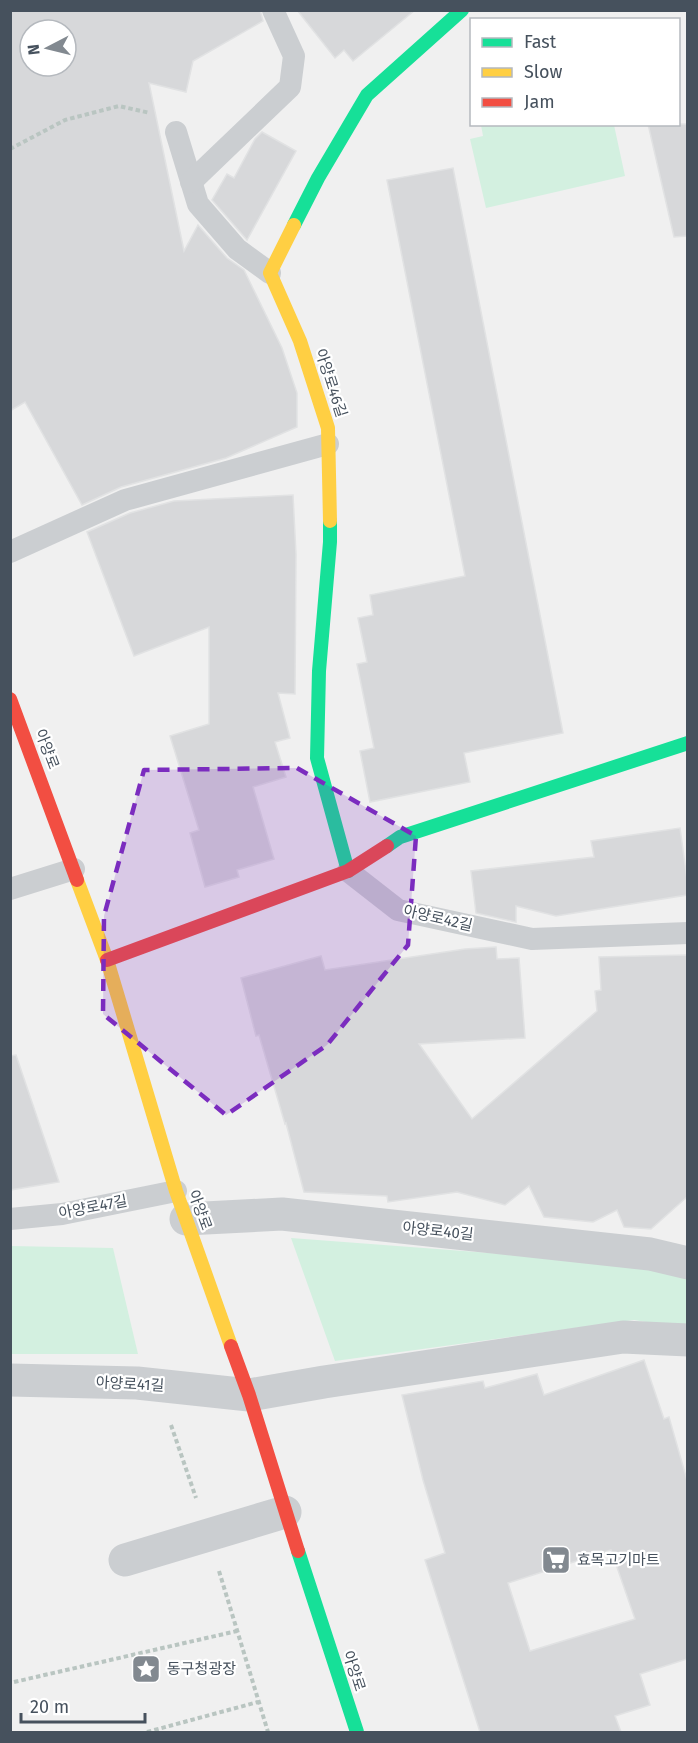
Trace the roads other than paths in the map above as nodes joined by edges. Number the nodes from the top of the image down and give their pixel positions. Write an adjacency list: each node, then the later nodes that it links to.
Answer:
1 (273, 10): 4 (lane)
2 (462, 10): 5 (street)
3 (176, 132): 4 (lane)
4 (191, 182): 5 (lane)
5 (270, 273): 6 (street, 아양로46길)
6 (328, 444): 7 (lane); 11 (street, 아양로46길)
7 (10, 552)
8 (10, 699): 10 (street, 아양로)
9 (687, 742): 11 (street)
10 (74, 869): 12 (lane); 14 (street, 아양로)
11 (348, 871): 13 (lane, 아양로42길); 14 (street)
12 (10, 890)
13 (687, 933)
14 (107, 960): 15 (street, 아양로)
15 (181, 1205): 16 (lane, 아양로47길); 17 (street, 아양로40길); 20 (street, 아양로)
16 (10, 1219)
17 (687, 1263)
18 (685, 1347): 20 (street)
19 (10, 1380): 20 (street, 아양로41길)
20 (249, 1395): 21 (street, 아양로)
21 (285, 1512): 22 (street); 23 (street, 아양로)
22 (125, 1560)
23 (357, 1732)

